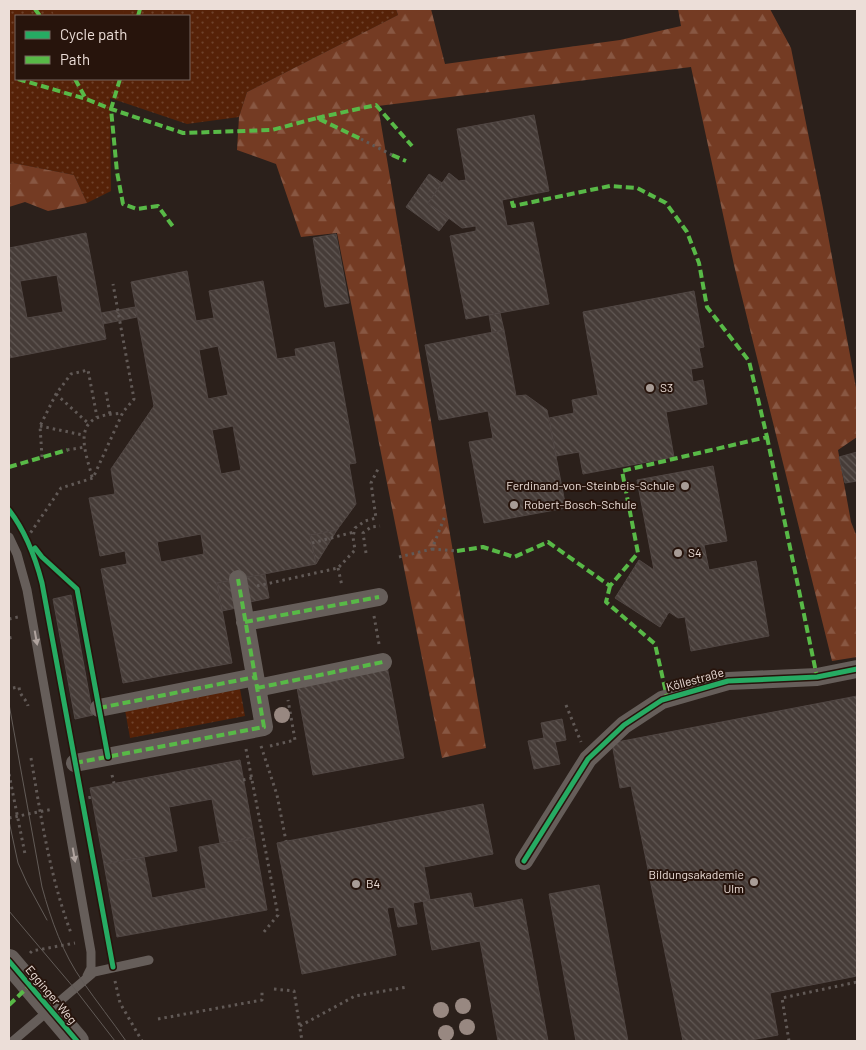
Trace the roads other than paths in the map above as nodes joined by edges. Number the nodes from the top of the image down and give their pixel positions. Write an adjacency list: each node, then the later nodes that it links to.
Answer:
1 (9, 537): 13 (lane, one-way to 13)
2 (238, 579): 4 (street)
3 (379, 596): 4 (street)
4 (245, 622): 7 (street)
5 (383, 662): 7 (street)
6 (857, 669): 10 (street, Köllestraße)
7 (256, 682): 8 (street); 9 (street)
8 (99, 708)
9 (75, 764)
10 (524, 861)
11 (149, 960): 13 (lane)
12 (9, 961): 14 (street, Egginger Weg)
13 (87, 976): 14 (lane)
14 (51, 1010): 15 (lane); 16 (street, Egginger Weg)
15 (11, 1041)
16 (77, 1041)

